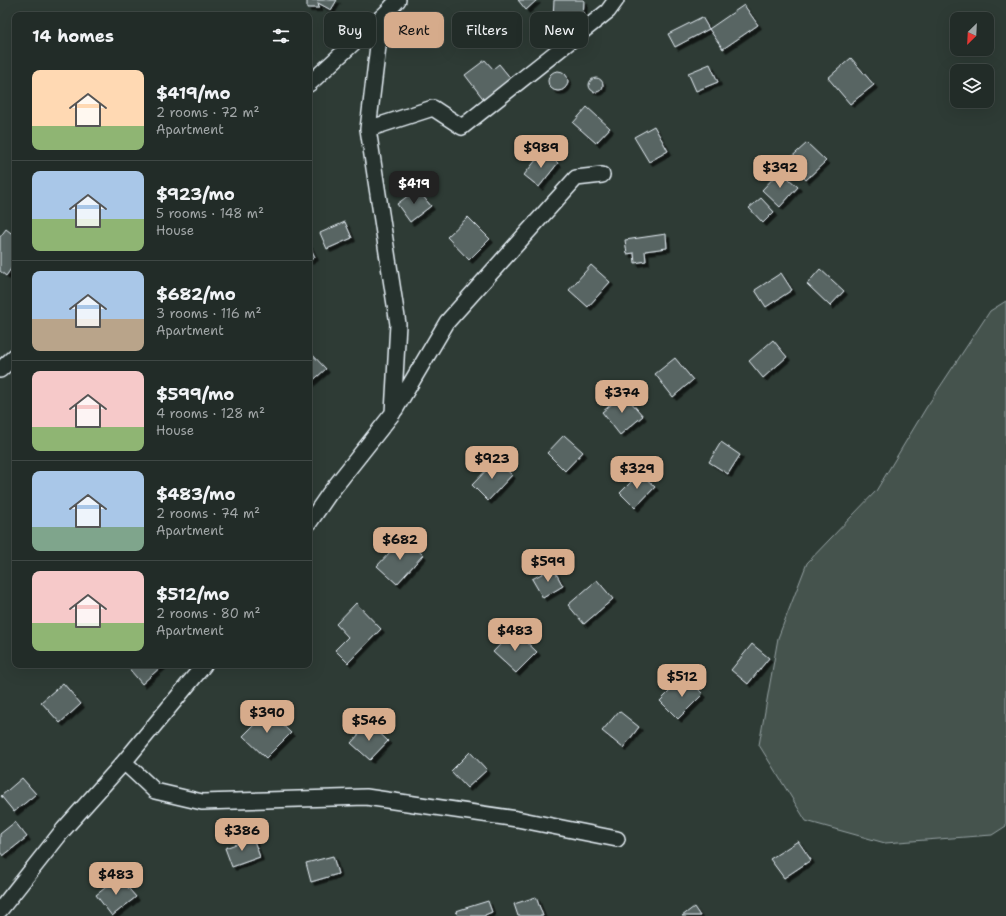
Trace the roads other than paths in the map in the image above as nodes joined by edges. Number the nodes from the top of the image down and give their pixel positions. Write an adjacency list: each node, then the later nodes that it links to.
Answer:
1 (398, 0): 3 (street)
2 (616, 0): 7 (street)
3 (387, 12)
4 (384, 15): 6 (street)
5 (384, 21): 7 (street)
6 (312, 81)
7 (368, 129): 11 (street)
8 (602, 175): 11 (street)
9 (12, 359): 10 (street)
10 (0, 370)
11 (393, 412): 12 (street)
12 (312, 519)
13 (202, 668): 14 (street)
14 (124, 762): 15 (street); 16 (street)
15 (617, 839)
16 (0, 910)

